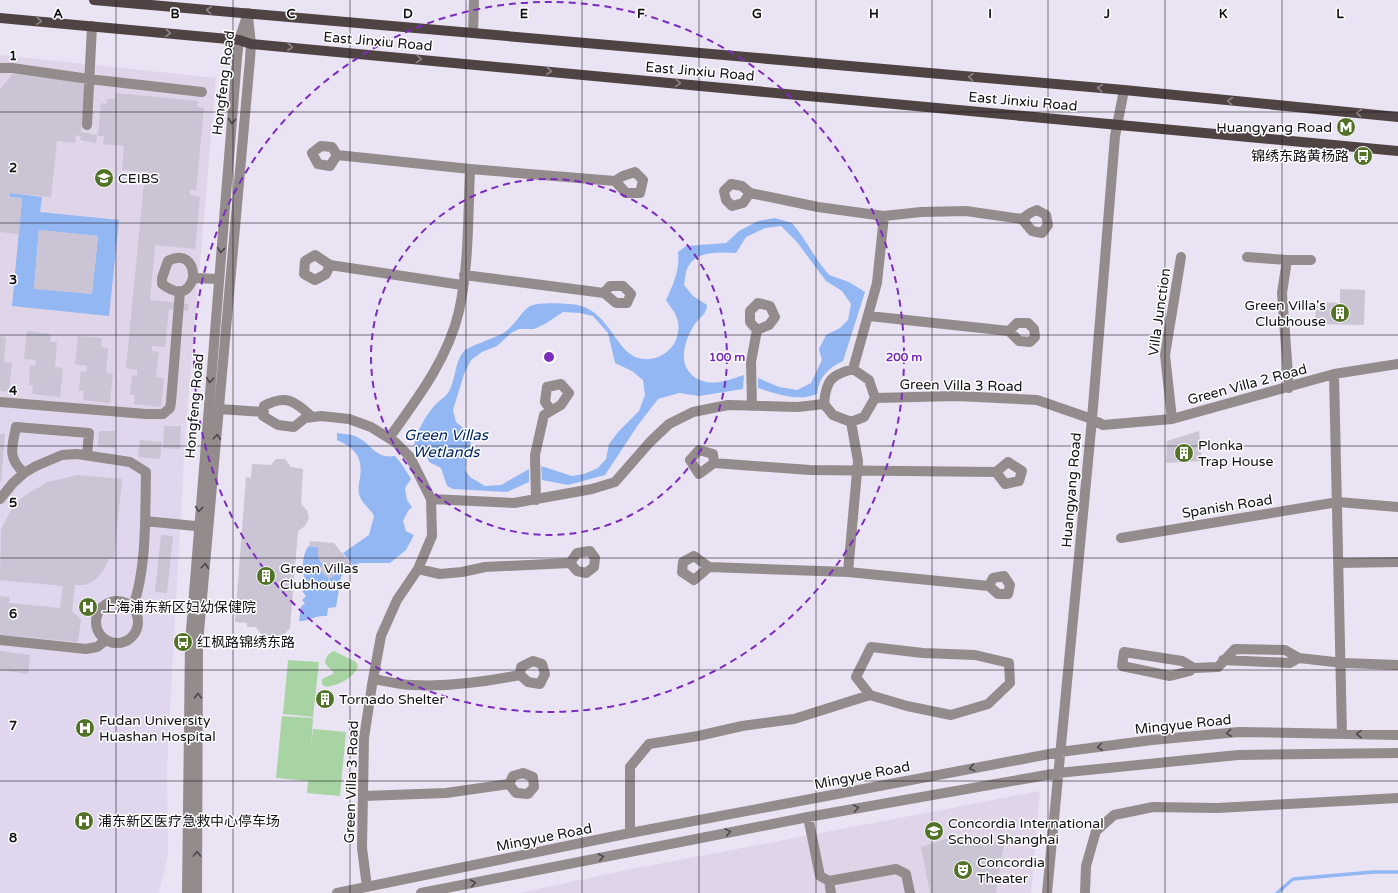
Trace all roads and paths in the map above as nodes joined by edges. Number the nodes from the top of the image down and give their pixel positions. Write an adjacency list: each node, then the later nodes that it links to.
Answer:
1 (94, 0): 3 (main road, East Jinxiu Road, one-way to 1)
2 (474, 0): 6 (street)
3 (248, 13): 6 (main road, East Jinxiu Road); 7 (street, Hongfeng Road); 8 (street, Hongfeng Road)
4 (0, 18): 5 (main road, East Jinxiu Road, one-way to 5)
5 (92, 26): 7 (main road, East Jinxiu Road, one-way to 7); 10 (street)
6 (473, 33): 11 (main road, East Jinxiu Road, one-way to 6)
7 (239, 40): 8 (main road, East Jinxiu Road); 29 (street, Hongfeng Road, one-way to 29)
8 (251, 44): 14 (main road, East Jinxiu Road, one-way to 14); 44 (street, Hongfeng Road)
9 (0, 68): 10 (street)
10 (89, 79): 12 (street); 15 (street)
11 (1124, 90): 13 (main road, East Jinxiu Road, one-way to 11); 14 (street, Huangyang Road)
12 (202, 92)
13 (1398, 117)
14 (1116, 124): 16 (main road, East Jinxiu Road); 48 (street, Huangyang Road)
15 (87, 125)
16 (1398, 151)
17 (337, 155): 18 (street)
18 (470, 169): 19 (street); 30 (street)
19 (615, 182)
20 (750, 193): 21 (street)
21 (884, 216): 22 (street); 33 (street)
22 (1022, 219)
23 (1181, 257): 49 (street, Villa Junction)
24 (1247, 257): 25 (street)
25 (1287, 260): 26 (street); 39 (street)
26 (1311, 260)
27 (330, 265): 30 (street)
28 (193, 278): 29 (street); 31 (street); 31 (street)
29 (219, 279): 64 (street, Hongfeng Road, one-way to 64)
30 (463, 280): 32 (street); 52 (street)
31 (180, 291): 41 (street)
32 (604, 293)
33 (869, 316): 35 (street); 37 (street)
34 (757, 330): 43 (street)
35 (1009, 331)
36 (1398, 364): 38 (street, Green Villa 2 Road)
37 (853, 369): 40 (street); 42 (street)
38 (1334, 374): 39 (street, Green Villa 2 Road); 61 (street)
39 (1289, 388): 49 (street, Green Villa 2 Road)
40 (875, 398): 48 (street, Green Villa 3 Road); 50 (street)
41 (0, 402)
42 (824, 404): 43 (street); 50 (street)
43 (752, 406): 60 (street)
44 (219, 409): 46 (street); 64 (street, Hongfeng Road, one-way to 44)
45 (551, 410): 60 (street)
46 (264, 412): 47 (street, Green Villa 3 Road); 47 (street)
47 (312, 417): 52 (street, Green Villa 3 Road)
48 (1092, 419): 51 (street, Green Villa 3 Road); 84 (street, Huangyang Road)
49 (1172, 419): 51 (street, Green Villa 2 Road)
50 (851, 422): 55 (street)
51 (1102, 425)
52 (389, 438): 58 (street, Green Villa 3 Road)
53 (88, 455): 57 (street); 57 (street); 63 (street)
54 (714, 463): 55 (street)
55 (857, 469): 56 (street); 71 (street)
56 (996, 472)
57 (24, 473): 59 (street)
58 (431, 499): 60 (street); 70 (street, Green Villa 3 Road)
59 (0, 500)
60 (536, 500)
61 (1338, 502): 62 (street, Spanish Road); 65 (street, Spanish Road); 68 (street)
62 (1398, 507)
63 (145, 521): 64 (street); 73 (street)
64 (203, 527): 94 (street, Hongfeng Road); 95 (street, Hongfeng Road, one-way to 64)
65 (1121, 538)
66 (1398, 562): 68 (street)
67 (570, 563): 70 (street)
68 (1338, 563): 76 (street)
69 (709, 567): 71 (street)
70 (418, 569): 80 (street, Green Villa 3 Road)
71 (848, 572): 72 (street)
72 (989, 586)
73 (133, 607): 75 (street); 75 (street)
74 (0, 640): 75 (street)
75 (106, 640)
76 (1342, 663): 77 (street); 78 (street); 82 (street)
77 (1398, 665)
78 (1190, 671)
79 (520, 675): 80 (street)
80 (373, 679): 88 (street, Green Villa 3 Road)
81 (870, 695): 81 (street); 91 (street)
82 (1342, 734): 83 (street, Mingyue Road, one-way to 82); 84 (street, Mingyue Road, one-way to 84)
83 (1398, 735)
84 (1060, 752): 86 (street, Huangyang Road); 91 (street, Mingyue Road, one-way to 91)
85 (1398, 753): 86 (street)
86 (1058, 773): 90 (street, one-way to 86); 100 (street, Huangyang Road)
87 (509, 784): 88 (street)
88 (364, 796): 93 (street, Green Villa 3 Road)
89 (1398, 798): 101 (street)
90 (808, 817): 92 (street); 97 (street, one-way to 90)
91 (630, 834): 93 (street, Mingyue Road)
92 (828, 881): 98 (street); 99 (street)
93 (367, 887): 96 (street, Mingyue Road)
94 (187, 893)
95 (197, 893)
96 (337, 893)
97 (421, 893)
98 (831, 893)
99 (910, 893)
100 (1047, 893)
101 (1085, 893)

